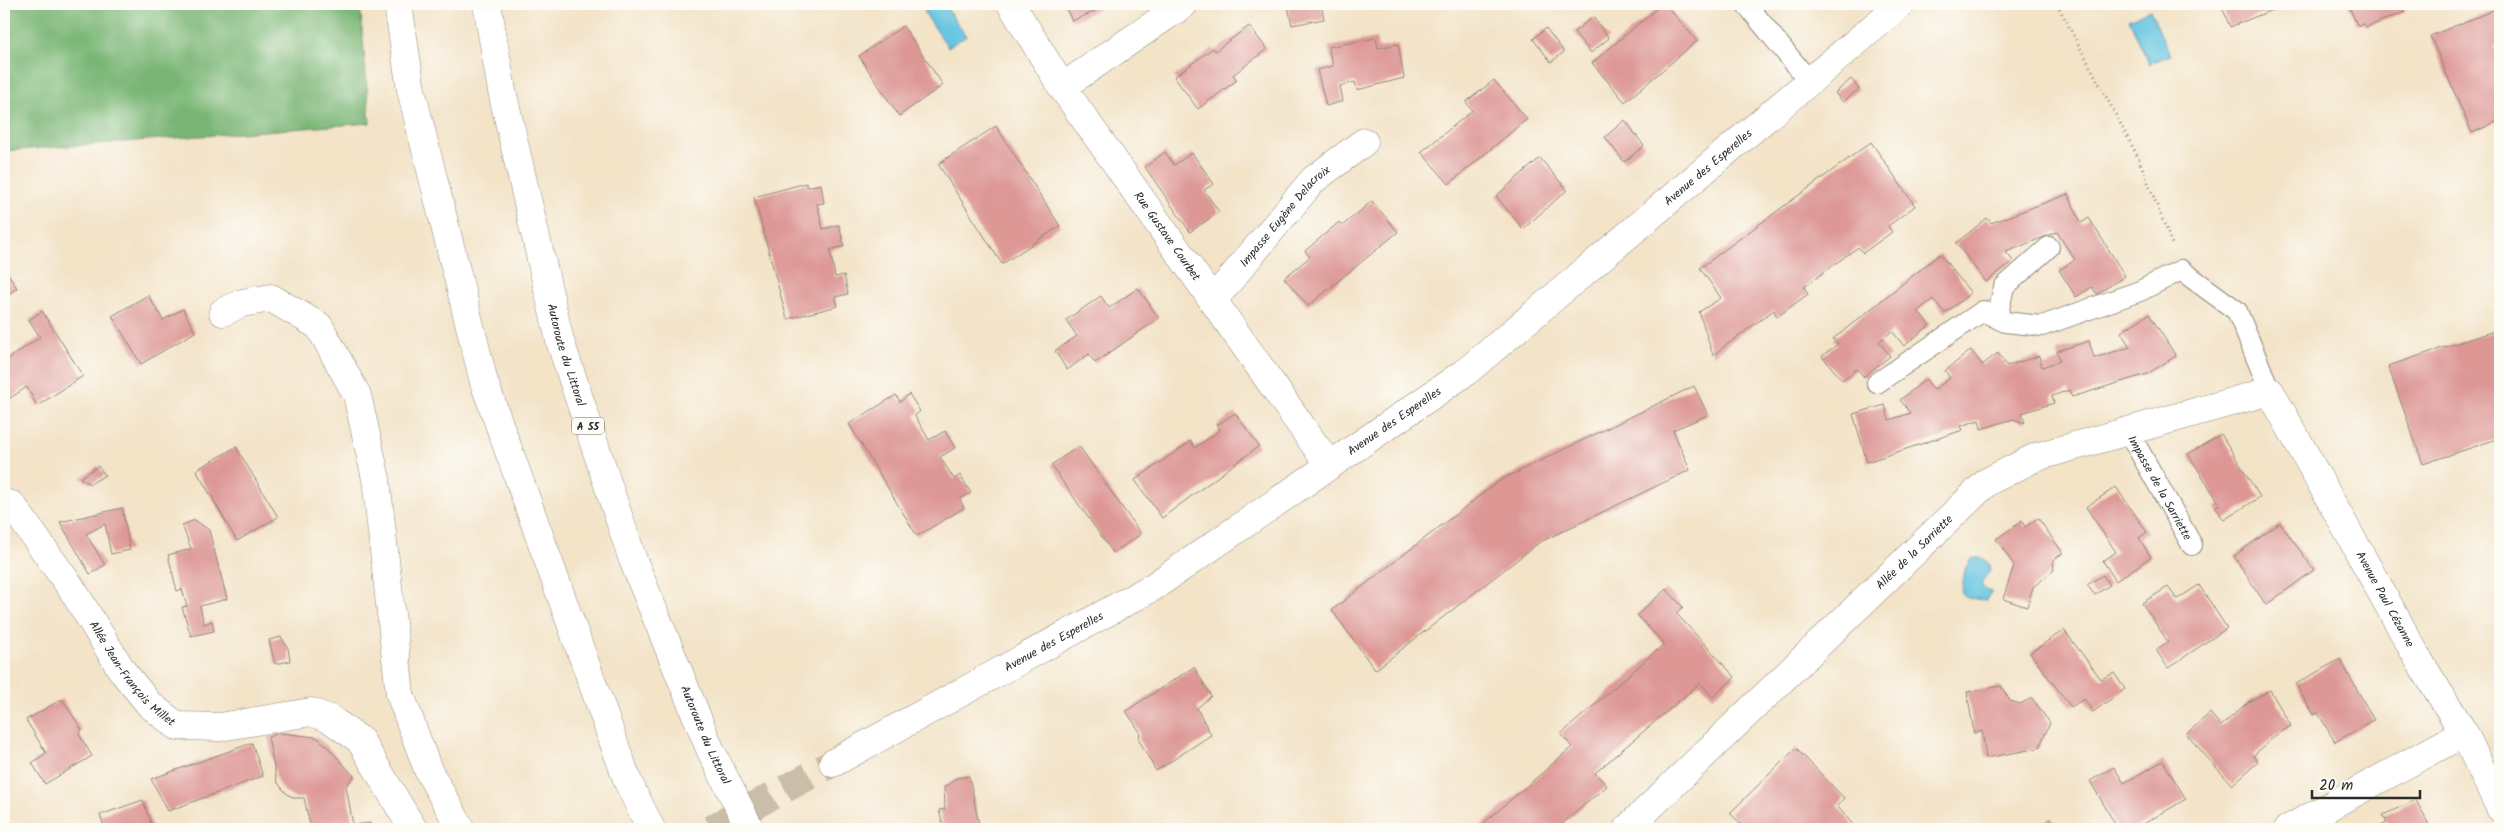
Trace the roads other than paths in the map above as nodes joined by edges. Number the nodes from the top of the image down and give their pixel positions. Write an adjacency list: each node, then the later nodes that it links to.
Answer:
1 (398, 4): 26 (main road)
2 (486, 4): 27 (main road, Autoroute du Littoral / A 55)
3 (1011, 4): 8 (main road, Rue Gustave Courbet)
4 (1184, 4): 8 (main road)
5 (1746, 4): 7 (lane)
6 (1900, 4): 7 (main road, Avenue des Esperelles)
7 (1809, 81): 17 (main road, Avenue des Esperelles)
8 (1062, 87): 11 (main road, Rue Gustave Courbet)
9 (1364, 142): 11 (main road, Impasse Eugène Delacroix)
10 (2049, 247): 13 (lane)
11 (1214, 299): 17 (main road, Rue Gustave Courbet)
12 (223, 312): 25 (main road)
13 (1997, 318): 14 (lane); 15 (lane)
14 (1877, 383)
15 (2270, 391): 16 (main road, Allée de la Sarriette); 20 (main road, Avenue Paul Cézanne)
16 (2128, 431): 19 (lane, Impasse de la Sarriette); 28 (main road, Allée de la Sarriette)
17 (1329, 466): 21 (main road, Avenue des Esperelles)
18 (4, 503): 24 (main road, Allée Jean-François Millet)
19 (2192, 545)
20 (2464, 733): 22 (main road, Avenue Paul Cézanne); 23 (main road)
21 (833, 763)
22 (2500, 808)
23 (2301, 826)
24 (413, 829)
25 (461, 829)
26 (651, 829)
27 (750, 829)
28 (1627, 829)

